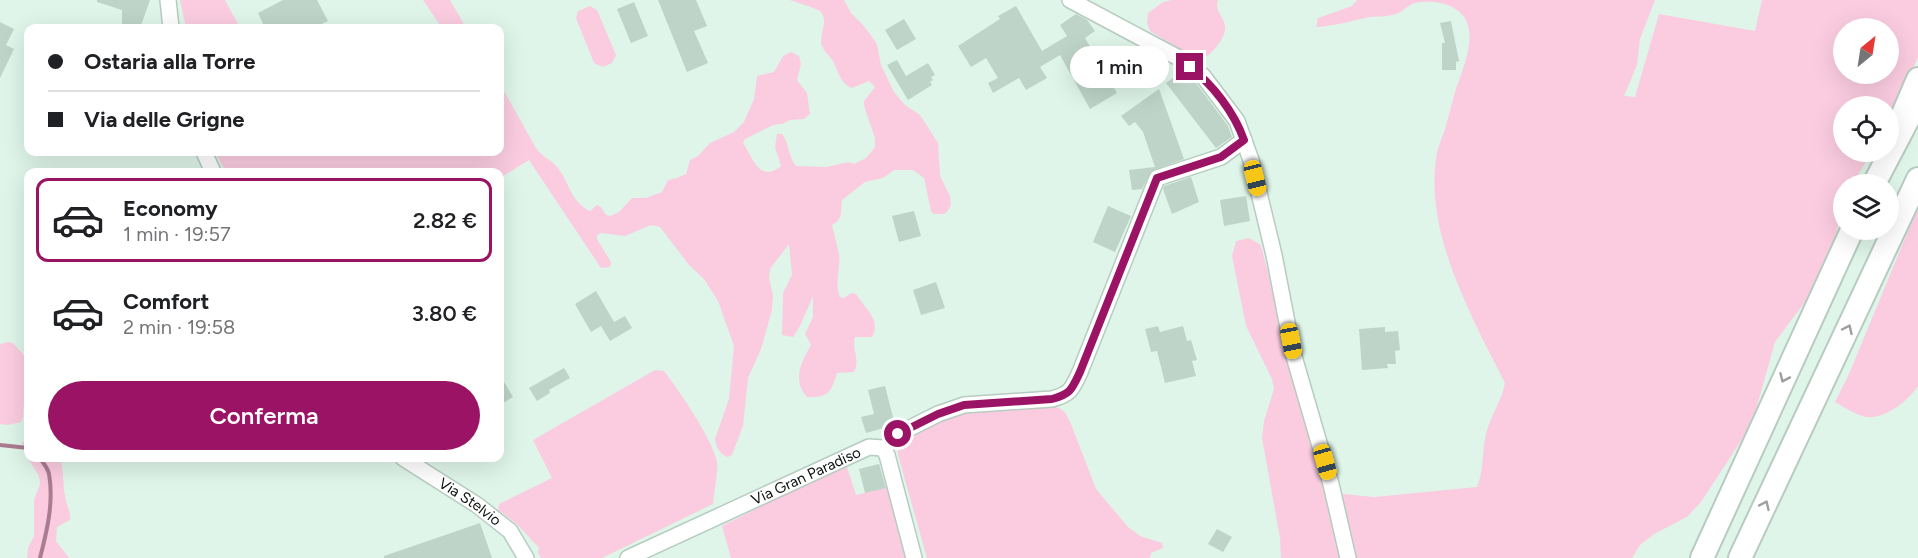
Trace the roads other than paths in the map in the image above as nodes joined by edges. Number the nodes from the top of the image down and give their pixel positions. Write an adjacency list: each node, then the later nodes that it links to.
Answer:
1 (168, 0): 3 (street)
2 (1070, 0): 7 (street)
3 (171, 24)
4 (1918, 79): 6 (highway)
5 (1918, 100): 8 (highway)
6 (1899, 124)
7 (1244, 140): 11 (street); 16 (street)
8 (1878, 174)
9 (1918, 179): 18 (highway, one-way to 9)
10 (1847, 240): 17 (highway, one-way to 17)
11 (898, 434)
12 (409, 462): 13 (street, Via Stelvio)
13 (526, 558)
14 (628, 558): 15 (street, Via Gran Paradiso)
15 (914, 558)
16 (1348, 558)
17 (1702, 558)
18 (1740, 558)

